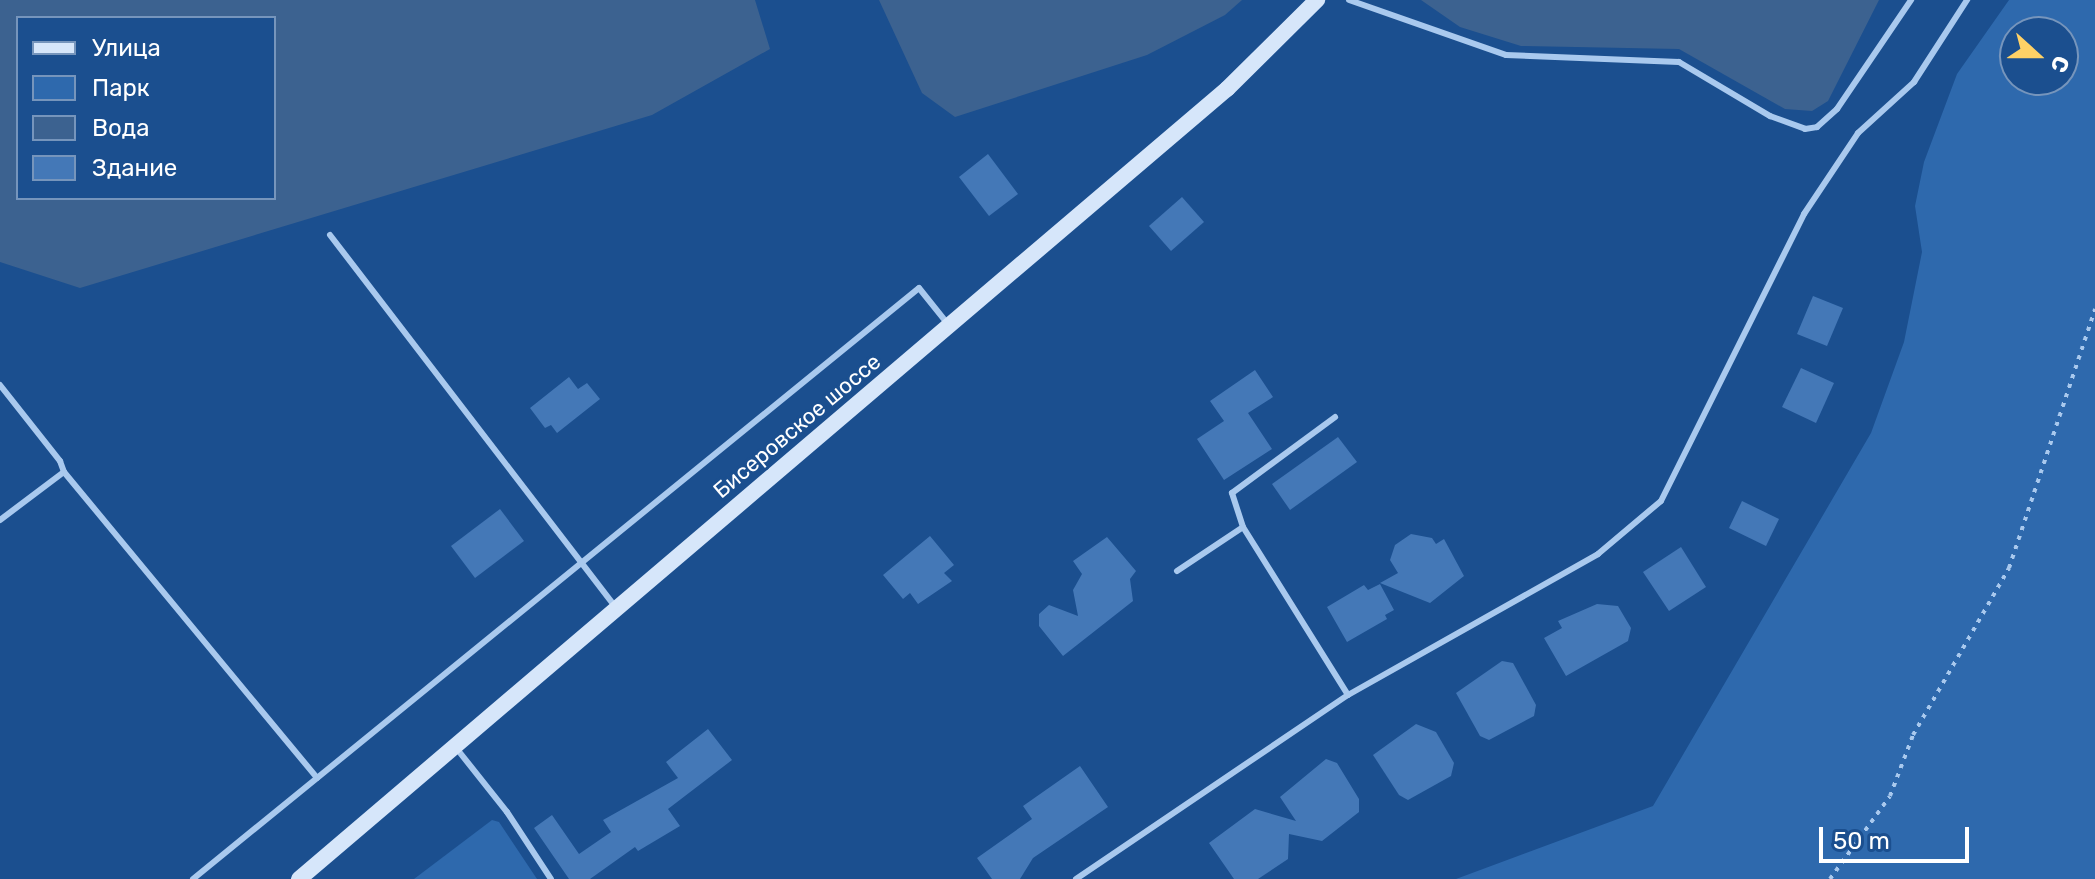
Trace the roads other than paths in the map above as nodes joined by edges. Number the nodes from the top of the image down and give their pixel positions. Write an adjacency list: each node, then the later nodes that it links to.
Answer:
1 (1317, 0): 6 (main road, Бисеровское шоссе)
2 (1349, 0): 3 (lane)
3 (1911, 0)
4 (1967, 0): 15 (lane)
5 (330, 235): 12 (lane)
6 (950, 326): 12 (lane); 14 (main road, Бисеровское шоссе)
7 (0, 385): 9 (lane)
8 (1335, 417): 11 (lane)
9 (64, 472): 10 (lane); 17 (lane)
10 (0, 520)
11 (1243, 527): 13 (lane); 15 (lane)
12 (579, 564): 14 (lane); 17 (lane)
13 (1177, 571)
14 (616, 608): 16 (main road, Бисеровское шоссе)
15 (1348, 695): 21 (lane)
16 (454, 746): 19 (main road, Бисеровское шоссе); 20 (lane)
17 (317, 778): 18 (lane)
18 (193, 879)
19 (299, 879)
20 (551, 879)
21 (1076, 879)

